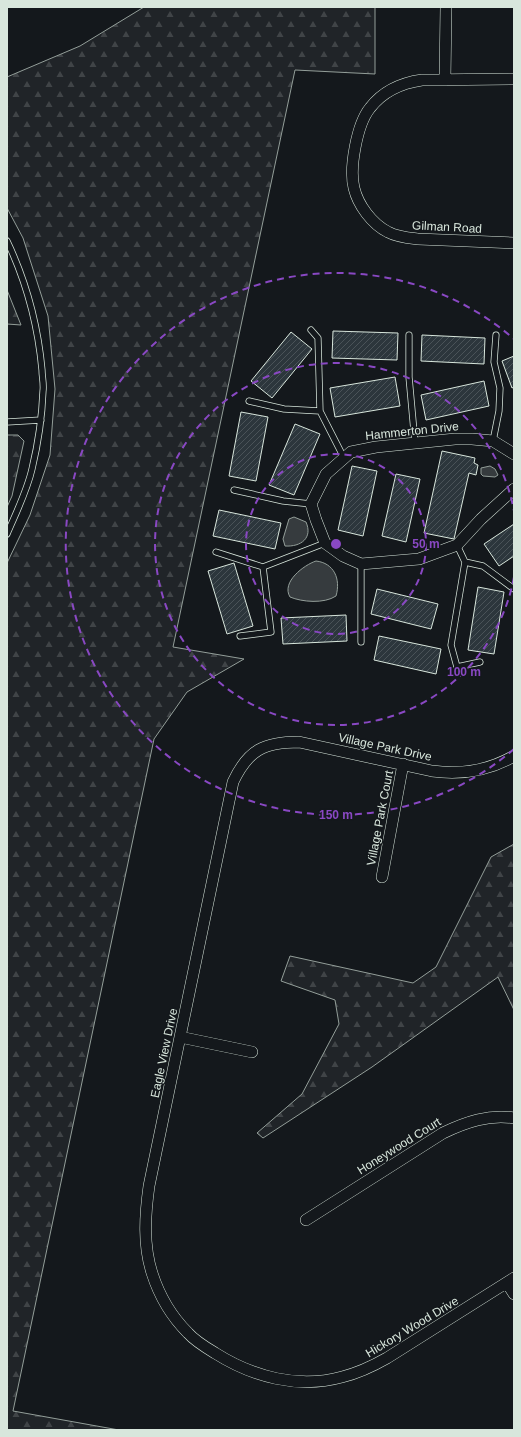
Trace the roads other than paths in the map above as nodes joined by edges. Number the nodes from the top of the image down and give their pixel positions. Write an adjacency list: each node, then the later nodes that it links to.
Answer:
1 (446, 7): 3 (street)
2 (514, 79): 3 (street, Gilman Road)
3 (445, 80): 5 (street, Gilman Road)
4 (7, 241): 11 (lane)
5 (514, 243)
6 (311, 330): 10 (lane)
7 (409, 335): 14 (lane)
8 (496, 335): 13 (lane)
9 (249, 401): 10 (lane)
10 (320, 411): 16 (lane)
11 (40, 420): 12 (lane); 20 (lane)
12 (7, 422)
13 (493, 441): 14 (street, Hammerton Drive); 15 (street, Hammerton Drive)
14 (415, 443): 16 (street, Hammerton Drive)
15 (514, 454)
16 (344, 458): 19 (street, Hammerton Drive)
17 (514, 489): 22 (street)
18 (234, 490): 19 (lane)
19 (311, 504): 21 (street)
20 (7, 534)
21 (325, 543): 25 (street); 26 (lane)
22 (457, 545): 24 (lane); 25 (street)
23 (216, 552): 26 (lane)
24 (465, 562): 27 (lane); 30 (lane)
25 (361, 564): 29 (lane)
26 (263, 567): 28 (lane)
27 (514, 589)
28 (240, 636)
29 (361, 642)
30 (480, 662)
31 (252, 754): 33 (street, Village Park Drive); 35 (street, Eagle View Drive)
32 (514, 756): 33 (street, Village Park Drive)
33 (403, 764): 34 (street, Village Park Court)
34 (382, 877)
35 (180, 1037): 36 (street); 41 (street, Eagle View Drive)
36 (252, 1052)
37 (514, 1118): 38 (street, Honeywood Court)
38 (306, 1220)
39 (510, 1281): 40 (street); 41 (street, Hickory Wood Drive)
40 (514, 1294)
41 (204, 1346)

